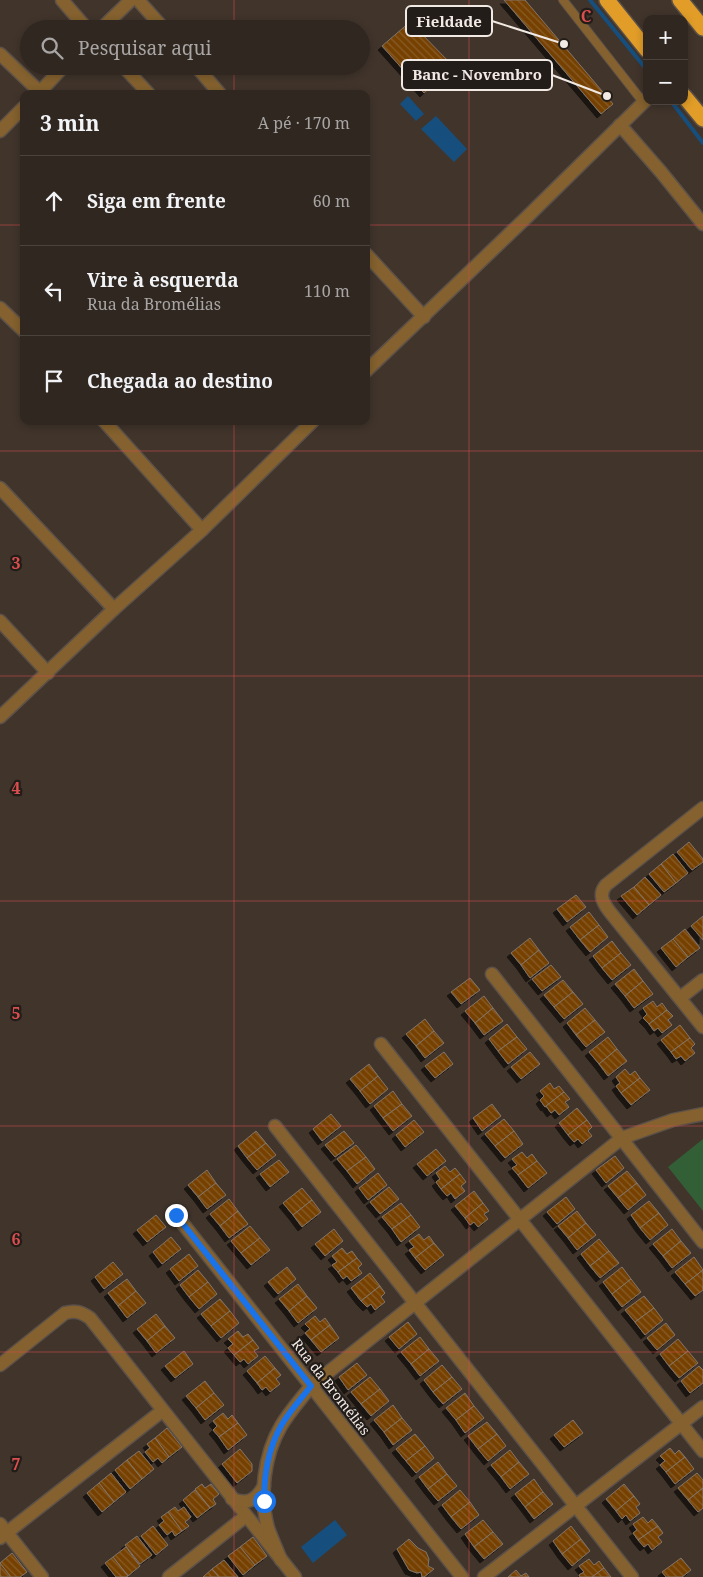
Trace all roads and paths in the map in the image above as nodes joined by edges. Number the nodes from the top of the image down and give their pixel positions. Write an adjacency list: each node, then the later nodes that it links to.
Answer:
1 (62, 0): 7 (street)
2 (131, 0): 8 (street)
3 (138, 0): 9 (street)
4 (563, 0): 22 (lane)
5 (607, 0): 11 (highway)
6 (680, 0): 10 (highway)
7 (79, 20)
8 (110, 20)
9 (156, 20)
10 (703, 28)
11 (643, 45)
12 (0, 54): 13 (street)
13 (20, 74)
14 (21, 75): 18 (street)
15 (56, 75): 19 (street)
16 (131, 75): 20 (street)
17 (204, 75): 21 (street)
18 (36, 90)
19 (42, 90)
20 (145, 90)
21 (217, 90)
22 (643, 99)
23 (688, 101): 26 (highway)
24 (643, 103): 27 (street)
25 (20, 112): 28 (street)
26 (703, 119)
27 (620, 125): 29 (street); 32 (street)
28 (0, 131)
29 (703, 224)
30 (370, 258): 32 (street)
31 (0, 308): 33 (street)
32 (424, 316): 34 (street)
33 (20, 327)
34 (370, 367)
35 (108, 425): 38 (street)
36 (309, 425): 38 (street)
37 (0, 488): 39 (street)
38 (202, 530): 39 (street)
39 (114, 609): 41 (street)
40 (0, 621): 41 (street)
41 (48, 673): 42 (street)
42 (0, 717)
43 (703, 808): 46 (street)
44 (492, 974): 51 (street)
45 (703, 980): 46 (street)
46 (680, 998): 47 (street)
47 (703, 1027)
48 (381, 1044): 53 (street)
49 (703, 1114): 51 (street)
50 (274, 1126): 55 (street)
51 (622, 1138): 53 (street); 54 (street)
52 (176, 1215): 57 (street, Rua da Bromélias)
53 (520, 1220): 55 (street); 60 (street)
54 (703, 1242)
55 (415, 1304): 57 (street); 64 (street)
56 (0, 1365): 59 (street)
57 (311, 1386): 62 (street); 71 (street, Rua da Bromélias)
58 (703, 1407): 60 (street)
59 (162, 1411): 63 (street); 66 (street)
60 (681, 1424): 61 (street); 64 (street)
61 (703, 1452)
62 (264, 1486): 63 (street); 67 (street)
63 (232, 1499): 65 (street)
64 (576, 1506): 72 (street); 73 (street)
65 (246, 1516): 67 (street); 69 (street)
66 (2, 1532): 68 (street)
67 (281, 1560): 70 (street)
68 (42, 1577)
69 (169, 1577)
70 (295, 1577)
71 (462, 1577)
72 (484, 1577)
73 (632, 1577)

